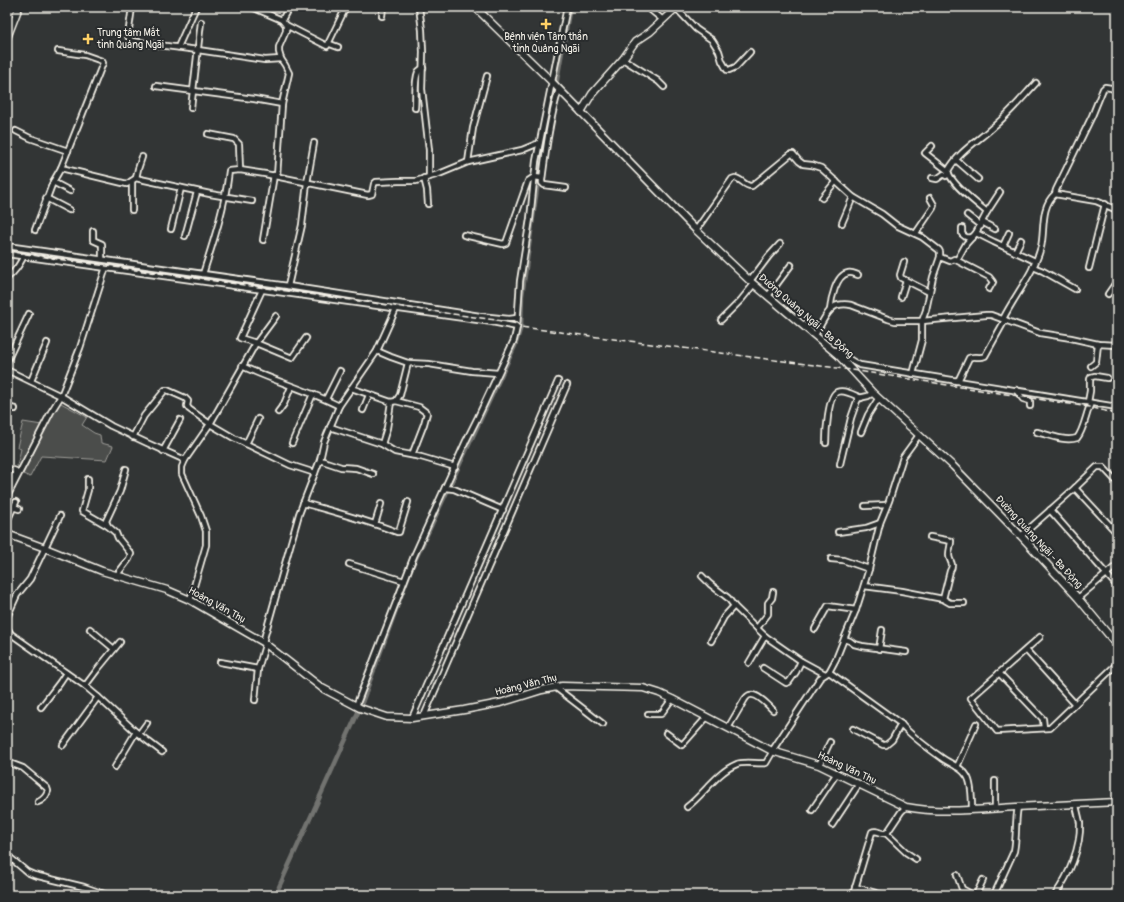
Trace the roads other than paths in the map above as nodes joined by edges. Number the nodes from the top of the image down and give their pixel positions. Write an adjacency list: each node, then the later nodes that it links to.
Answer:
1 (12, 7): 15 (main road)
2 (19, 7): 20 (main road)
3 (132, 7): 22 (street)
4 (196, 7): 22 (street)
5 (252, 7): 16 (street)
6 (289, 7): 16 (street)
7 (346, 7): 21 (street)
8 (383, 7): 14 (street)
9 (419, 7): 29 (street)
10 (475, 7): 31 (main road, Đường Quảng Ngãi - Ba Động)
11 (567, 7): 31 (street)
12 (646, 7): 17 (street)
13 (676, 7): 17 (main road); 26 (street)
14 (382, 16)
15 (7, 20)
16 (282, 20): 19 (street)
17 (663, 20): 28 (main road)
18 (201, 22): 24 (street)
19 (286, 25): 21 (street); 27 (street)
20 (7, 38)
21 (329, 43): 23 (street)
22 (178, 47): 24 (street)
23 (338, 47)
24 (198, 50): 27 (street); 36 (street)
25 (58, 51): 47 (street)
26 (750, 52)
27 (281, 59): 38 (street)
28 (623, 59): 34 (street); 41 (main road)
29 (423, 68): 40 (street); 55 (street)
30 (487, 76): 50 (street)
31 (552, 82): 35 (main road, Đường Quảng Ngãi - Ba Động); 45 (street)
32 (1036, 83): 49 (street)
33 (156, 86): 36 (street)
34 (664, 86)
35 (559, 89): 41 (main road, Đường Quảng Ngãi - Ba Động); 56 (street)
36 (193, 91): 38 (street); 39 (street)
37 (1117, 91): 68 (street)
38 (282, 104): 54 (street)
39 (191, 108)
40 (415, 108)
41 (581, 112): 88 (main road, Đường Quảng Ngãi - Ba Động)
42 (16, 131): 47 (street)
43 (208, 134): 52 (street)
44 (314, 142): 62 (street)
45 (539, 143): 50 (street); 56 (street)
46 (932, 146): 53 (street)
47 (68, 151): 51 (street)
48 (142, 157): 59 (street)
49 (956, 160): 53 (street); 58 (street)
50 (468, 162): 55 (street)
51 (61, 168): 59 (street); 60 (street)
52 (240, 170): 54 (street); 69 (street)
53 (948, 172): 57 (street); 80 (street)
54 (275, 176): 62 (street); 95 (street)
55 (427, 178): 62 (street); 75 (street)
56 (538, 178): 64 (street); 92 (street); 130 (street)
57 (932, 178)
58 (978, 179)
59 (134, 180): 63 (street); 78 (street)
60 (53, 182): 65 (street); 71 (street)
61 (836, 182): 70 (street); 72 (street); 88 (street)
62 (307, 183): 118 (street)
63 (181, 188): 66 (street); 85 (street)
64 (566, 188)
65 (70, 191)
66 (197, 192): 69 (street); 94 (street)
67 (1000, 192): 80 (street)
68 (1055, 194): 76 (street); 106 (street)
69 (225, 196): 74 (street); 112 (street)
70 (853, 197): 82 (street); 90 (street)
71 (46, 198): 77 (street); 87 (street)
72 (822, 198)
73 (930, 198): 90 (street)
74 (252, 201)
75 (428, 204)
76 (1105, 204): 79 (street); 111 (street)
77 (69, 210)
78 (132, 210)
79 (1117, 210)
80 (987, 212): 83 (street)
81 (967, 215): 83 (street)
82 (842, 223)
83 (981, 224): 86 (street); 93 (street)
84 (962, 228): 93 (street)
85 (171, 229)
86 (995, 229)
87 (35, 230)
88 (696, 230): 117 (main road, Đường Quảng Ngãi - Ba Động)
89 (92, 231): 104 (street)
90 (916, 233): 103 (street)
91 (1009, 233): 99 (street)
92 (464, 235)
93 (975, 235): 99 (street); 105 (street)
94 (185, 236)
95 (263, 240)
96 (1021, 240): 100 (street)
97 (780, 244): 117 (street)
98 (7, 246): 104 (street)
99 (1003, 246): 100 (street)
100 (1015, 252): 106 (street)
101 (7, 254): 102 (street)
102 (24, 256): 109 (street); 114 (street)
103 (940, 257): 105 (street); 122 (street)
104 (102, 259): 112 (street)
105 (957, 260): 119 (street)
106 (1036, 261): 110 (street)
107 (904, 262): 115 (street)
108 (791, 265): 124 (street)
109 (106, 267): 121 (street); 162 (street)
110 (1033, 267): 120 (street); 131 (street)
111 (1089, 268)
112 (203, 274): 118 (street)
113 (858, 275): 127 (street)
114 (7, 278)
115 (906, 281): 122 (street); 125 (street)
116 (1117, 281): 123 (street)
117 (752, 282): 124 (main road, Đường Quảng Ngãi - Ba Động); 132 (street)
118 (288, 286): 130 (street)
119 (989, 289)
120 (1075, 289)
121 (262, 290): 126 (street); 138 (street)
122 (929, 292): 133 (street)
123 (1108, 294)
124 (768, 296): 135 (main road, Đường Quảng Ngãi - Ba Động)
125 (901, 297)
126 (396, 309): 134 (street); 142 (street)
127 (830, 310): 133 (street); 135 (street)
128 (29, 314): 143 (street)
129 (276, 316): 138 (street)
130 (517, 318): 134 (street)
131 (1004, 319): 133 (street); 139 (street); 154 (street)
132 (721, 320)
133 (922, 320): 150 (street)
134 (517, 327): 149 (street)
135 (815, 335): 141 (main road, Đường Quảng Ngãi - Ba Động)
136 (306, 338): 138 (street)
137 (47, 343): 152 (street)
138 (256, 343): 145 (street)
139 (1098, 344): 140 (street); 146 (street)
140 (1117, 345)
141 (828, 347): 150 (street); 160 (main road, Đường Quảng Ngãi - Ba Động)
142 (377, 351): 144 (street); 157 (street)
143 (7, 361)
144 (408, 363): 149 (street); 166 (street)
145 (242, 366): 156 (street); 177 (street)
146 (1090, 366)
147 (7, 370): 152 (street)
148 (340, 372): 165 (street)
149 (498, 373): 192 (street)
150 (913, 374): 154 (street)
151 (1107, 378): 167 (street)
152 (31, 381): 162 (street)
153 (558, 381): 210 (street)
154 (956, 381): 158 (street)
155 (567, 385): 212 (street)
156 (291, 387): 159 (street); 174 (street)
157 (351, 388): 161 (street); 168 (street)
158 (1016, 390): 167 (street); 169 (street)
159 (313, 394): 165 (street); 183 (street)
160 (873, 394): 163 (street); 164 (main road, Đường Quảng Ngãi - Ba Động)
161 (369, 395): 166 (street); 173 (street)
162 (61, 396): 182 (street); 199 (street)
163 (861, 398): 184 (street); 191 (street)
164 (878, 398): 179 (street); 181 (main road, Đường Quảng Ngãi - Ba Động)
165 (326, 399): 168 (street)
166 (394, 401): 186 (street); 188 (street)
167 (1089, 402): 171 (street); 180 (street)
168 (339, 406): 178 (street)
169 (1030, 406)
170 (7, 407): 172 (street)
171 (1117, 407)
172 (16, 409)
173 (363, 410)
174 (278, 412)
175 (258, 419): 185 (street)
176 (180, 420): 187 (street)
177 (210, 424): 182 (street); 185 (street); 189 (street)
178 (330, 427): 186 (street); 190 (street)
179 (861, 432)
180 (1037, 432)
181 (919, 435): 206 (street); 221 (main road, Đường Quảng Ngãi - Ba Động)
182 (133, 437): 187 (street)
183 (292, 443)
184 (826, 443)
185 (246, 444): 195 (street)
186 (382, 444): 188 (street)
187 (163, 450): 189 (street)
188 (412, 455): 192 (street)
189 (185, 460): 236 (street)
190 (320, 460): 195 (street); 196 (street)
191 (840, 464)
192 (455, 467): 200 (street)
193 (126, 469): 216 (street)
194 (13, 470): 199 (street)
195 (315, 473): 204 (street)
196 (373, 474)
197 (88, 479): 216 (street)
198 (1117, 482): 201 (street)
199 (12, 487): 202 (street)
200 (445, 488): 210 (street); 230 (street)
201 (1075, 488): 209 (street); 219 (street)
202 (7, 497)
203 (408, 502): 215 (street)
204 (304, 503): 215 (street); 251 (street)
205 (381, 504): 215 (street)
206 (887, 505): 207 (street); 214 (street)
207 (865, 506)
208 (19, 509): 213 (street)
209 (1050, 510): 221 (street); 227 (street)
210 (502, 511): 212 (street); 278 (street)
211 (60, 516): 222 (street)
212 (510, 516): 276 (street)
213 (7, 521)
214 (880, 523): 217 (street); 226 (street)
215 (376, 524)
216 (108, 526): 228 (street)
217 (838, 532)
218 (7, 534): 222 (main road, Hoàng Văn Thụ)
219 (1117, 534)
220 (930, 536): 235 (street)
221 (1021, 536): 234 (main road, Đường Quảng Ngãi - Ba Động)
222 (45, 548): 228 (main road, Hoàng Văn Thụ); 240 (street)
223 (832, 559): 226 (street)
224 (349, 564): 230 (street)
225 (1117, 565): 227 (street)
226 (869, 569): 231 (street)
227 (1106, 574): 232 (street); 234 (street)
228 (116, 576): 236 (main road, Hoàng Văn Thụ)
229 (702, 576): 238 (street)
230 (404, 581): 272 (street)
231 (864, 586): 235 (street); 239 (street)
232 (1117, 586)
233 (773, 592): 242 (street)
234 (1078, 598): 252 (main road, Đường Quảng Ngãi - Ba Động)
235 (943, 599): 237 (street)
236 (190, 600): 251 (main road, Hoàng Văn Thụ)
237 (964, 603)
238 (734, 606): 242 (street); 249 (street)
239 (856, 610): 244 (street); 248 (street)
240 (7, 617)
241 (7, 628): 263 (street)
242 (757, 628): 246 (street)
243 (90, 629): 254 (street)
244 (815, 629)
245 (882, 630): 253 (street)
246 (765, 636): 257 (street); 259 (street)
247 (1040, 637): 255 (street)
248 (844, 639): 253 (street); 264 (street)
249 (711, 641)
250 (120, 642): 254 (street)
251 (264, 644): 262 (street); 272 (main road, Hoàng Văn Thụ)
252 (1117, 645)
253 (879, 649): 256 (street)
254 (114, 650): 266 (street)
255 (1026, 650): 265 (street); 271 (street)
256 (906, 652)
257 (801, 661): 261 (street); 264 (street)
258 (220, 662): 262 (street)
259 (749, 663)
260 (1117, 664): 271 (street)
261 (763, 668)
262 (258, 669): 270 (street)
263 (66, 673): 266 (street); 273 (street)
264 (827, 673): 281 (street); 290 (street)
265 (999, 673): 284 (street); 284 (street)
266 (85, 686): 268 (street)
267 (555, 687): 269 (main road, Hoàng Văn Thụ); 276 (main road, Hoàng Văn Thụ); 280 (street)
268 (98, 697): 286 (street); 289 (street)
269 (672, 699): 275 (street); 277 (main road, Hoàng Văn Thụ)
270 (255, 700)
271 (1075, 704): 284 (street)
272 (356, 706): 278 (main road, Hoàng Văn Thụ)
273 (41, 707)
274 (773, 710): 283 (street)
275 (648, 714)
276 (424, 716): 278 (main road, Hoàng Văn Thụ)
277 (707, 717): 283 (main road, Hoàng Văn Thụ); 287 (street)
278 (412, 718)
279 (147, 723): 286 (street)
280 (603, 724)
281 (901, 724): 285 (street); 295 (street)
282 (976, 724): 295 (street)
283 (728, 728): 290 (main road, Hoàng Văn Thụ)
284 (1044, 728)
285 (853, 730)
286 (137, 733): 291 (street); 294 (street)
287 (666, 733)
288 (830, 742): 293 (street)
289 (63, 745)
290 (772, 751): 293 (main road, Hoàng Văn Thụ); 302 (street)
291 (162, 752)
292 (7, 762): 299 (street)
293 (819, 765): 296 (main road, Hoàng Văn Thụ)
294 (115, 767)
295 (958, 767): 307 (street)
296 (837, 773): 298 (main road, Hoàng Văn Thụ); 306 (street)
297 (995, 781): 305 (street)
298 (859, 784): 303 (main road, Hoàng Văn Thụ); 308 (street)
299 (38, 802)
300 (1117, 802): 301 (main road, Hoàng Văn Thụ)
301 (1076, 805): 304 (main road, Hoàng Văn Thụ); 321 (street)
302 (687, 807)
303 (906, 807): 307 (main road, Hoàng Văn Thụ); 309 (street)
304 (1018, 807): 305 (main road, Hoàng Văn Thụ); 320 (street)
305 (995, 808): 307 (main road, Hoàng Văn Thụ)
306 (812, 810)
307 (972, 810)
308 (832, 825)
309 (886, 833): 311 (street); 314 (street)
310 (7, 854): 315 (street)
311 (916, 859)
312 (958, 875): 318 (street)
313 (983, 880): 319 (street)
314 (855, 887): 316 (street); 317 (street)
315 (107, 895)
316 (853, 895)
317 (883, 895)
318 (973, 895)
319 (976, 895)
320 (994, 895)
321 (1054, 895)

